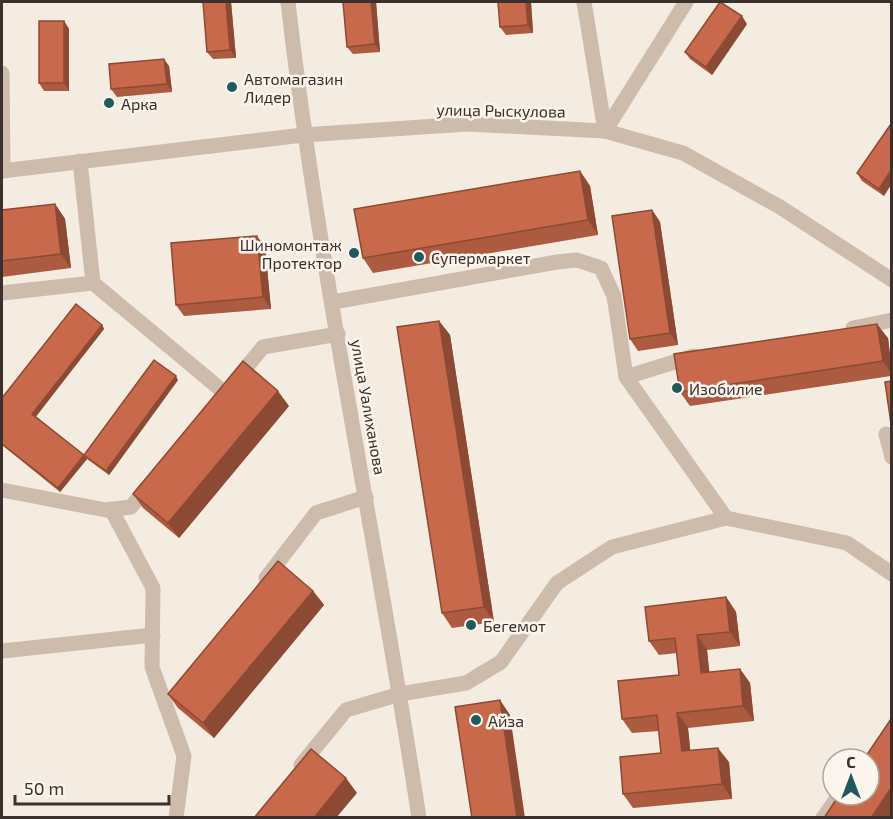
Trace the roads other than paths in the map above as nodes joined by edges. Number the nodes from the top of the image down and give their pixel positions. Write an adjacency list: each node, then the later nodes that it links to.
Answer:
1 (288, 2): 6 (street, улица Уалиханова)
2 (584, 2): 5 (street)
3 (686, 2): 5 (street)
4 (2, 73): 8 (street)
5 (605, 131): 6 (street, улица Рыскулова); 9 (street, улица Рыскулова)
6 (303, 135): 7 (street, улица Рыскулова); 12 (street, улица Уалиханова)
7 (80, 161): 8 (street, улица Рыскулова); 10 (street)
8 (2, 171)
9 (891, 280)
10 (93, 283): 11 (street); 15 (street)
11 (2, 293)
12 (333, 302): 15 (street, улица Уалиханова); 17 (street)
13 (891, 320): 14 (street)
14 (839, 332)
15 (338, 334): 22 (street, улица Уалиханова)
16 (715, 351): 17 (street)
17 (626, 377): 24 (street)
18 (886, 434): 19 (street)
19 (891, 457)
20 (160, 472): 23 (street)
21 (2, 490): 23 (street)
22 (366, 497): 26 (street); 29 (street, улица Уалиханова)
23 (111, 509): 27 (street)
24 (726, 518): 25 (street); 29 (street)
25 (891, 574)
26 (259, 587)
27 (153, 635): 28 (street); 31 (street)
28 (2, 651)
29 (400, 694): 30 (street); 32 (street, улица Уалиханова)
30 (294, 773)
31 (176, 818)
32 (419, 818)

